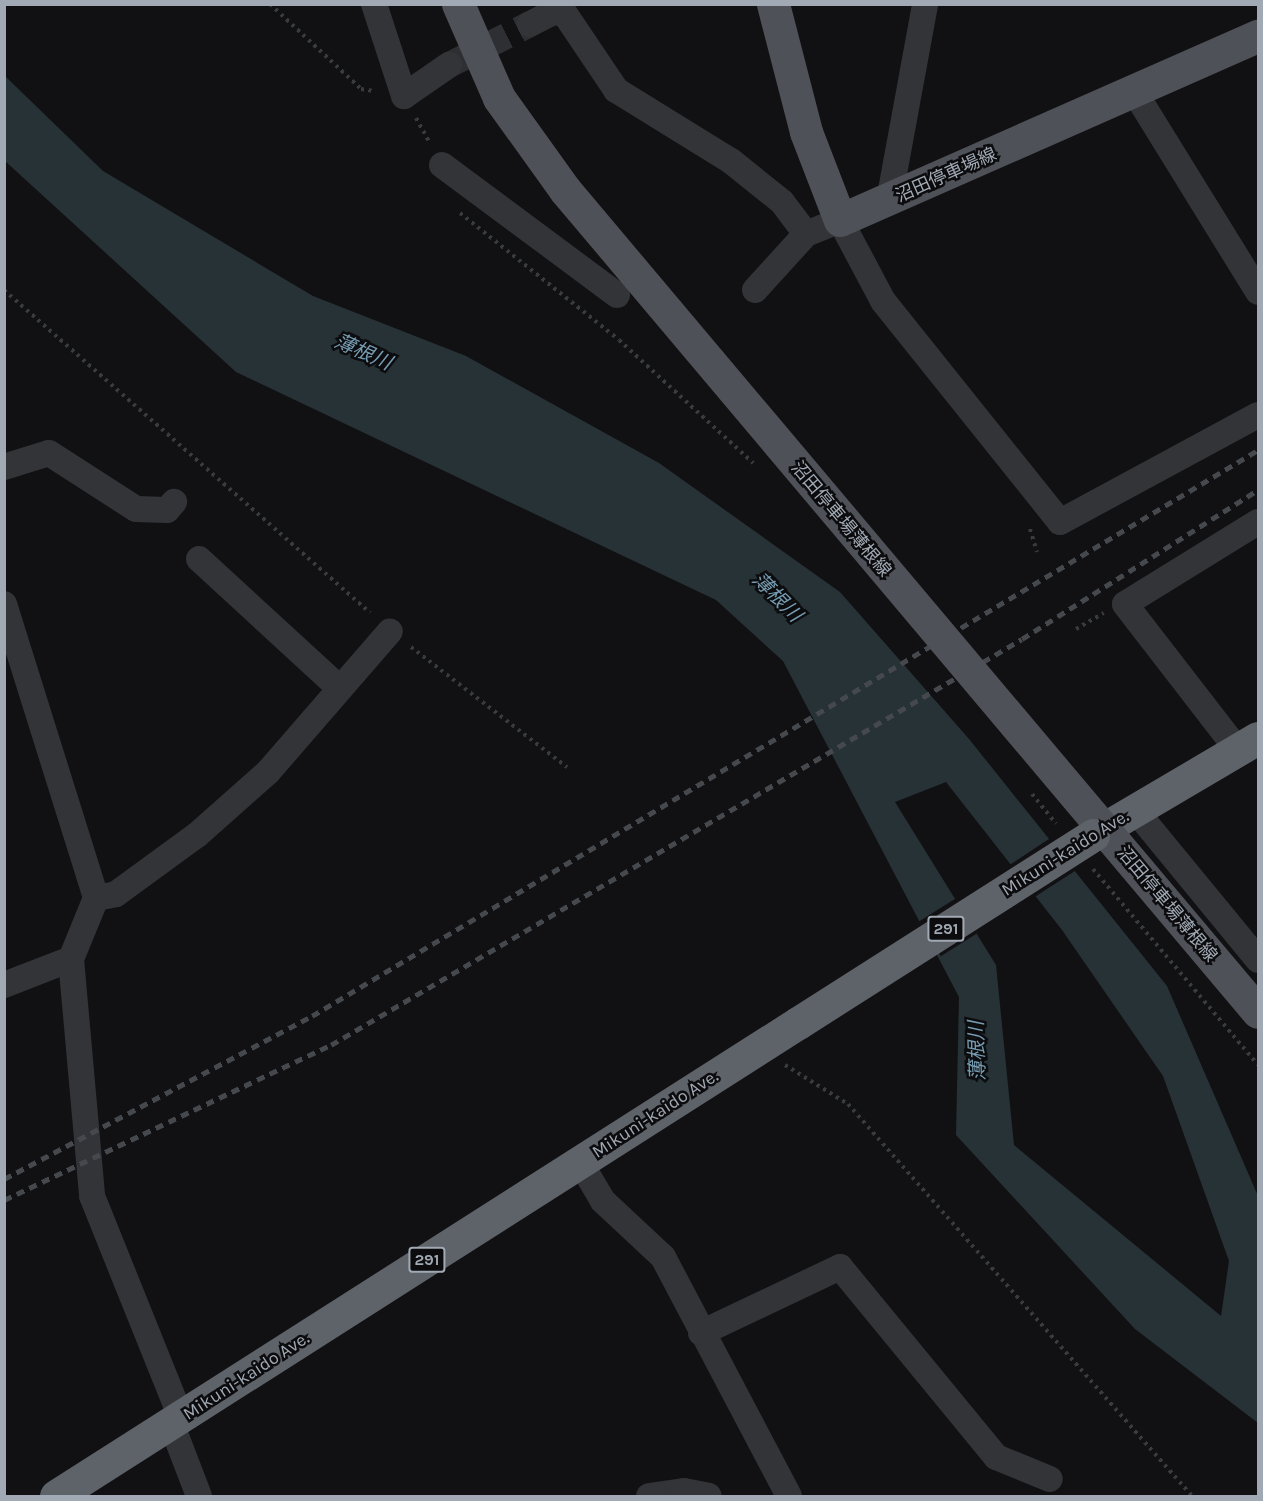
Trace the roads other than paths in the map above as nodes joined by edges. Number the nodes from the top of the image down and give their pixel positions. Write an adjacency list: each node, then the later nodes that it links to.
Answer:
1 (374, 4): 7 (street)
2 (458, 4): 30 (main road, 沼田停車場薄根線, bridge)
3 (773, 4): 11 (main road)
4 (925, 4): 10 (street)
5 (530, 24): 12 (street)
6 (1258, 36): 8 (main road, 沼田停車場線)
7 (449, 65)
8 (1134, 91): 10 (main road, 沼田停車場線); 14 (street)
9 (442, 165): 15 (street)
10 (889, 201): 11 (main road, 沼田停車場線)
11 (840, 220): 12 (street); 16 (street)
12 (806, 234): 13 (street)
13 (755, 290)
14 (1258, 292)
15 (616, 295)
16 (1258, 415)
17 (4, 467): 18 (street)
18 (174, 502)
19 (1258, 522): 24 (street)
20 (200, 559): 23 (street)
21 (4, 604): 26 (street)
22 (390, 631): 23 (street)
23 (338, 687): 26 (street)
24 (1248, 743): 25 (highway, Mikuni-kaido Ave. / 291)
25 (1135, 810): 28 (street); 31 (highway, Mikuni-kaido Ave. / 291, bridge)
26 (96, 898): 27 (street)
27 (71, 959): 29 (street); 33 (street)
28 (1258, 960)
29 (4, 985)
30 (1258, 1012)
31 (580, 1162): 32 (street); 33 (highway, Mikuni-kaido Ave. / 291)
32 (701, 1333): 34 (street); 39 (street)
33 (176, 1420): 35 (highway, Mikuni-kaido Ave. / 291); 36 (street)
34 (1050, 1479)
35 (56, 1497)
36 (199, 1497)
37 (649, 1497): 38 (street)
38 (709, 1497)
39 (789, 1497)

